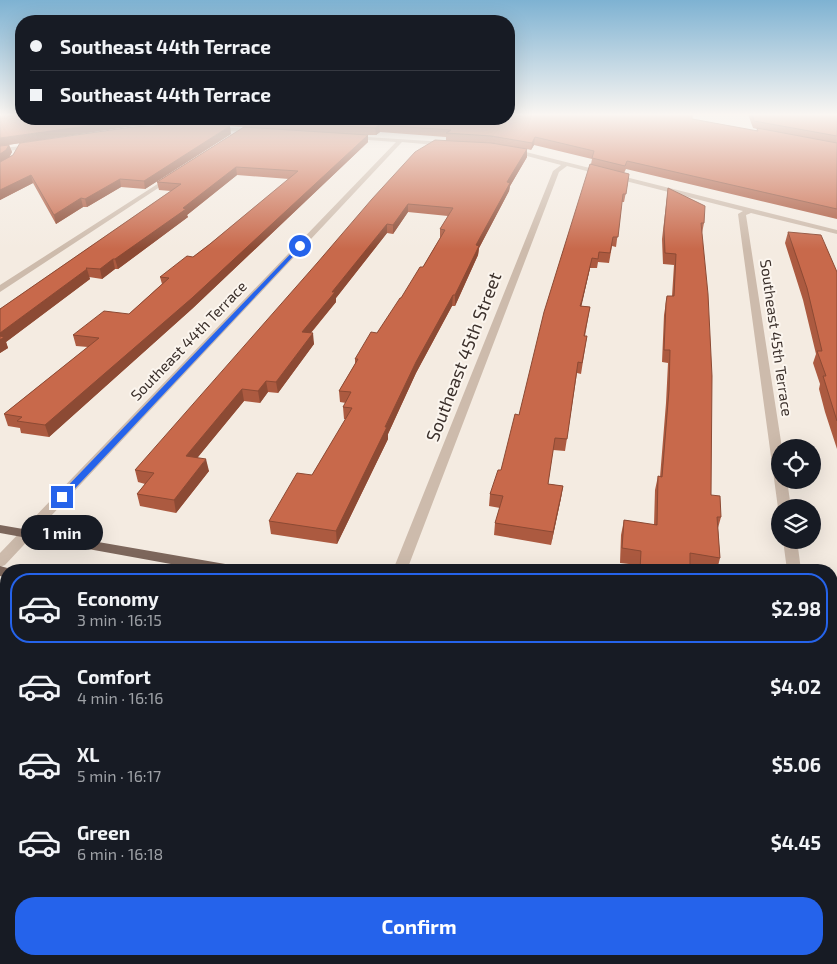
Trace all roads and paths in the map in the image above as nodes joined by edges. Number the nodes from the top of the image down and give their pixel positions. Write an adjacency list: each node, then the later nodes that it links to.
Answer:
1 (383, 159): 10 (street, Southeast 44th Terrace)
2 (550, 159): 3 (street)
3 (568, 163): 5 (street); 14 (street, Southeast 45th Street)
4 (179, 172): 7 (street)
5 (751, 210): 6 (street); 8 (street, Southeast 45th Terrace)
6 (837, 232)
7 (0, 289)
8 (775, 439)
9 (0, 529): 10 (main road)
10 (27, 534): 12 (street, Southeast 44th Terrace); 13 (main road)
11 (791, 549): 15 (street)
12 (0, 562)
13 (197, 564)
14 (402, 564)
15 (793, 564)

